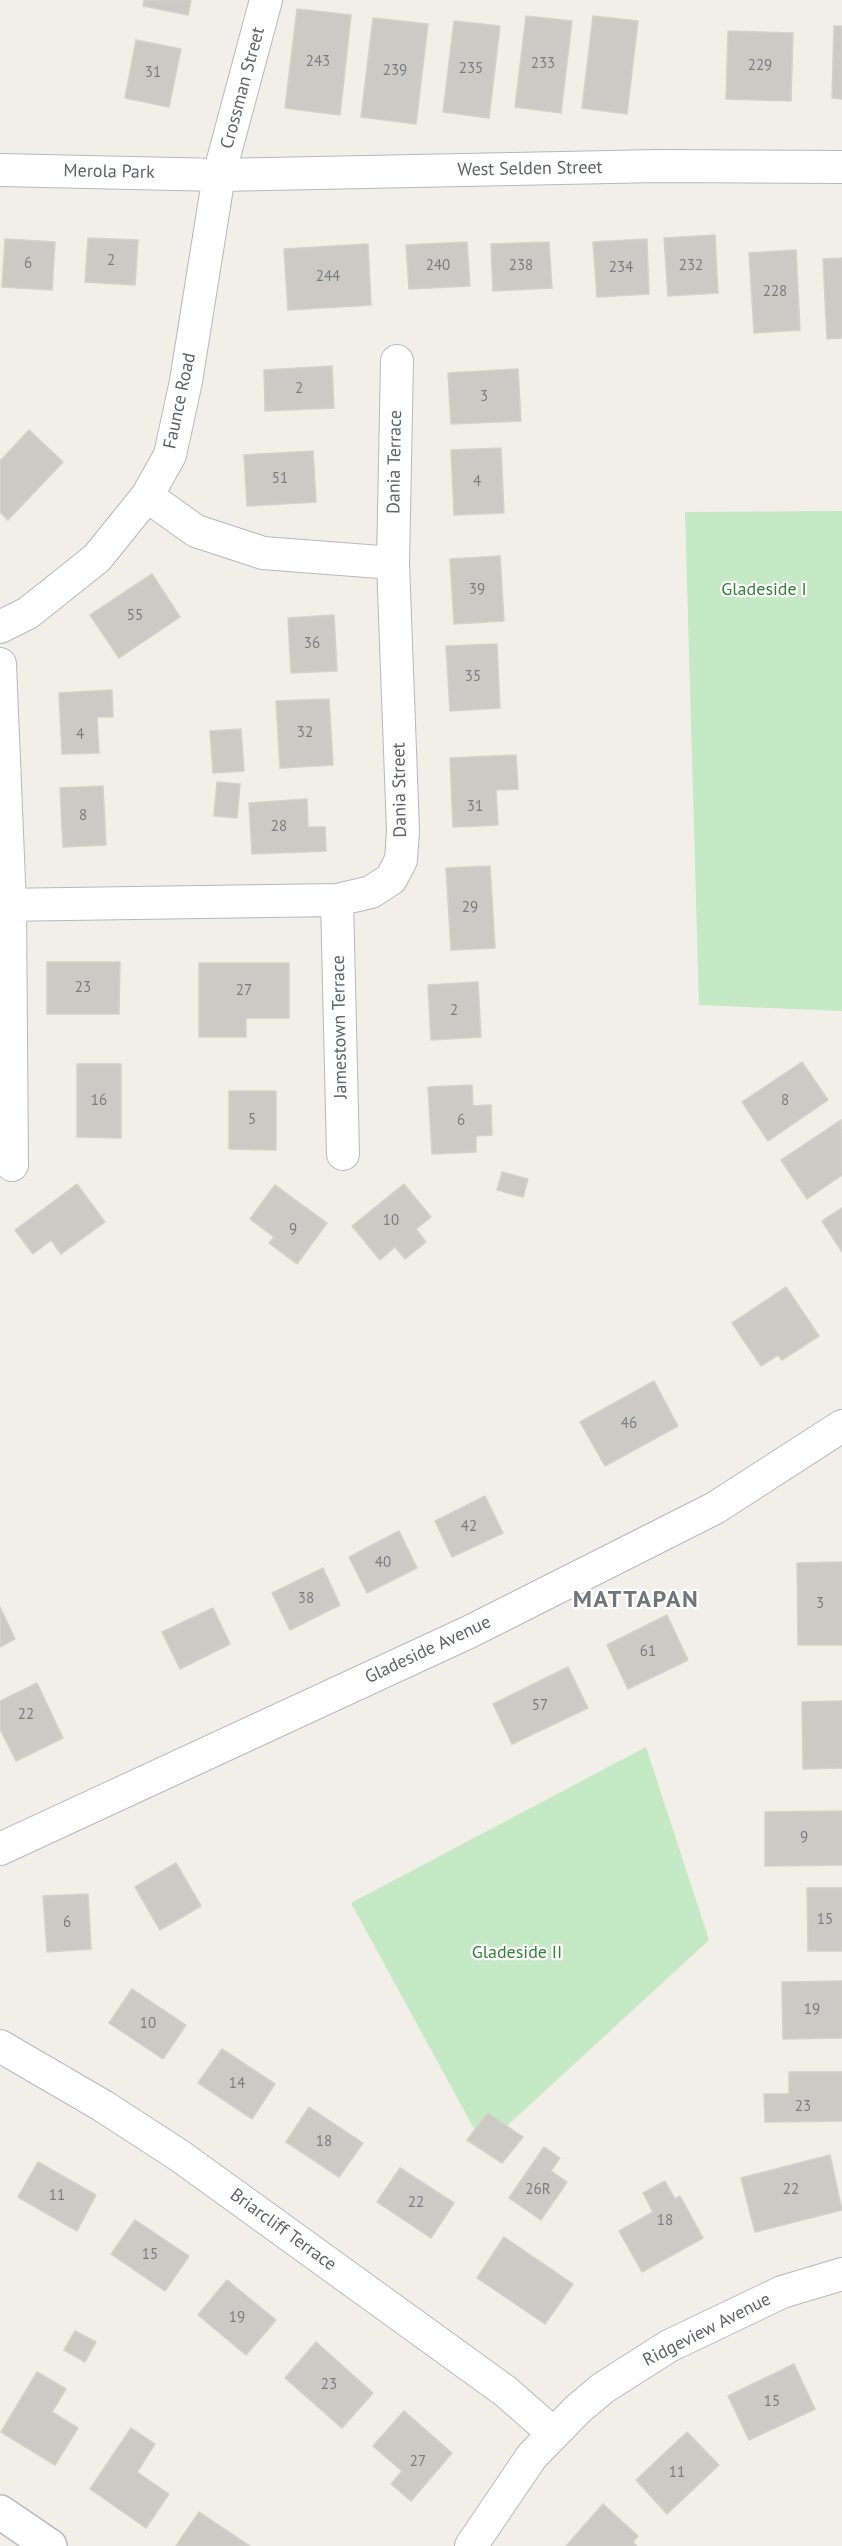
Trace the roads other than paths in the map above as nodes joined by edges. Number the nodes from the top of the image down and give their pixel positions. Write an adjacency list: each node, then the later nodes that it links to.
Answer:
1 (266, 0): 4 (street, Crossman Street)
2 (842, 167): 4 (street, West Selden Street)
3 (0, 170): 4 (street, Merola Park)
4 (219, 175): 6 (street, Faunce Road)
5 (398, 361): 7 (street, Dania Terrace)
6 (147, 496): 7 (street); 8 (street, Faunce Road)
7 (393, 563): 10 (street, Dania Street)
8 (0, 627)
9 (0, 664): 11 (street)
10 (337, 900): 11 (street, Dania Street); 12 (street, Jamestown Terrace)
11 (5, 905): 13 (street)
12 (343, 1154)
13 (12, 1165)
14 (842, 1426): 15 (street, Gladeside Avenue)
15 (0, 1849)
16 (0, 2046): 18 (street, Briarcliff Terrace)
17 (842, 2274): 18 (street, Ridgeview Avenue)
18 (554, 2433): 21 (street, Ridgeview Avenue)
19 (0, 2512): 20 (main road)
20 (50, 2546)
21 (471, 2546)

